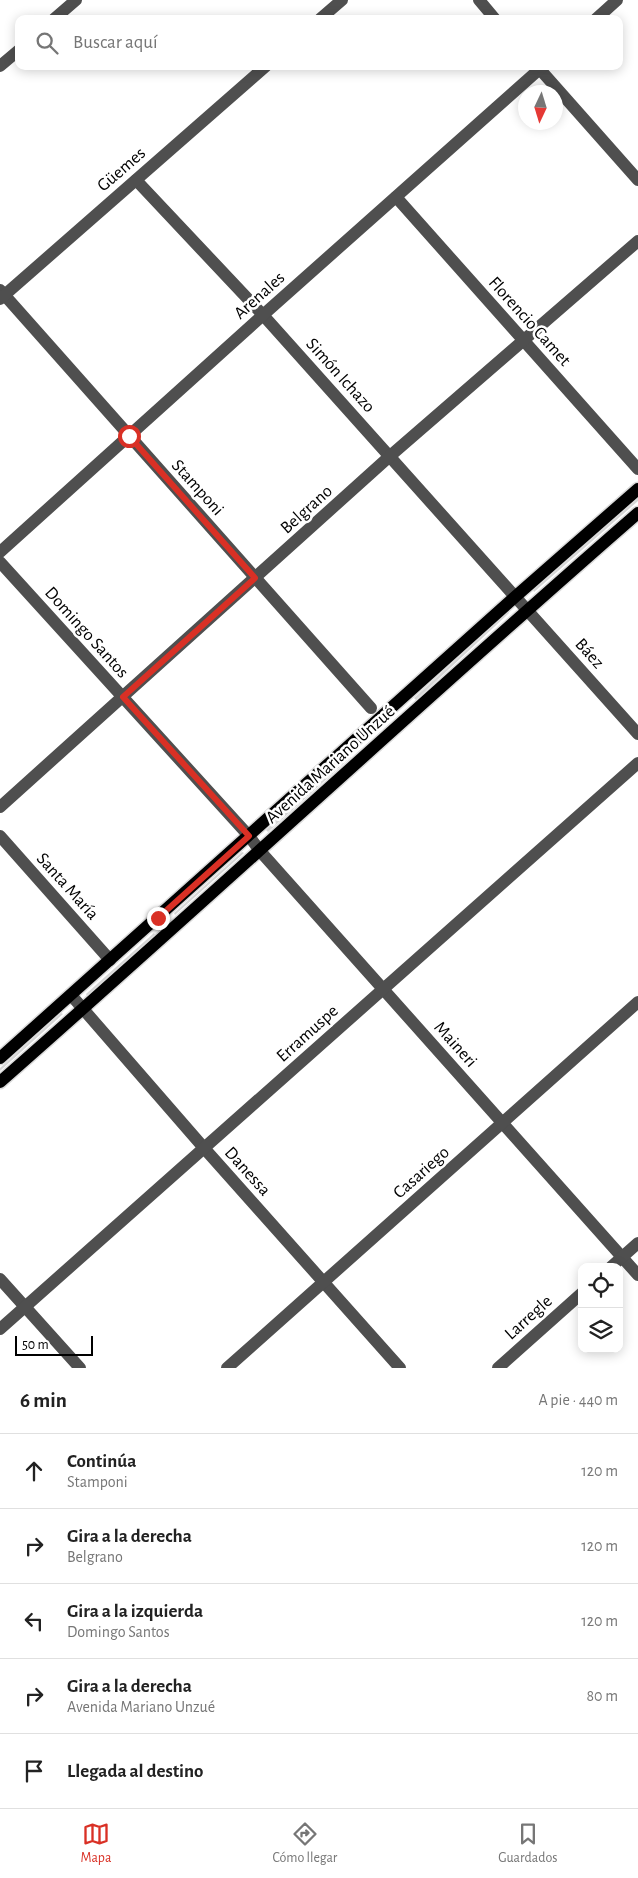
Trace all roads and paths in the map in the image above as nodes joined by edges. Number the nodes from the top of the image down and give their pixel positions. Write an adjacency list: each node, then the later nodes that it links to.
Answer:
1 (76, 0): 5 (street)
2 (342, 0): 6 (street)
3 (479, 0): 7 (street)
4 (617, 0): 8 (street)
5 (59, 15)
6 (325, 15)
7 (492, 15)
8 (600, 15)
9 (15, 53): 10 (street)
10 (0, 66)
11 (261, 70): 14 (street, Güemes)
12 (537, 70): 16 (street, Arenales)
13 (543, 70): 15 (street)
14 (136, 180): 18 (street, Güemes); 19 (street, Simón Ichazo)
15 (638, 180)
16 (396, 197): 19 (street, Arenales); 20 (street, Florencio Camet)
17 (638, 241): 20 (street, Belgrano)
18 (1, 294): 21 (street, Stamponi)
19 (263, 315): 21 (street, Arenales); 22 (street, Simón Ichazo)
20 (524, 340): 22 (street, Belgrano); 23 (street, Florencio Camet)
21 (129, 436): 26 (street, Arenales); 28 (street, Stamponi)
22 (390, 456): 28 (street, Belgrano); 29 (street, Simón Ichazo)
23 (638, 469)
24 (638, 489): 29 (main road, Avenida Mariano Unzué)
25 (638, 513): 30 (main road, Avenida Mariano Unzué)
26 (0, 552)
27 (0, 562): 31 (street, Domingo Santos)
28 (255, 578): 31 (street, Belgrano); 33 (street, Stamponi)
29 (516, 596): 30 (street, Báez); 32 (main road, Avenida Mariano Unzué)
30 (527, 609): 34 (main road, Avenida Mariano Unzué); 35 (street, Báez)
31 (123, 697): 39 (street, Belgrano); 41 (street, Domingo Santos)
32 (403, 697): 34 (main road); 36 (main road, Avenida Mariano Unzué)
33 (371, 708)
34 (414, 711): 37 (main road, Avenida Mariano Unzué)
35 (638, 734)
36 (354, 742): 37 (main road); 41 (main road, Avenida Mariano Unzué)
37 (366, 755): 42 (main road, Avenida Mariano Unzué)
38 (638, 763): 46 (street, Erramuspe)
39 (0, 807)
40 (0, 836): 45 (street, Santa María)
41 (249, 836): 42 (street, Maineri); 43 (main road, Avenida Mariano Unzué)
42 (260, 851): 44 (main road, Avenida Mariano Unzué); 46 (street, Maineri)
43 (158, 918): 44 (main road); 45 (main road, Avenida Mariano Unzué)
44 (171, 931): 49 (main road, Avenida Mariano Unzué)
45 (110, 960): 47 (main road, Avenida Mariano Unzué)
46 (383, 990): 52 (street, Maineri); 53 (street, Erramuspe)
47 (71, 995): 49 (street, Danessa); 50 (main road, Avenida Mariano Unzué)
48 (638, 1002): 52 (street, Casariego)
49 (83, 1009): 51 (main road, Avenida Mariano Unzué); 53 (street, Danessa)
50 (0, 1058)
51 (0, 1082)
52 (503, 1122): 55 (street, Maineri); 59 (street, Casariego)
53 (204, 1148): 59 (street, Danessa); 61 (street, Erramuspe)
54 (638, 1243): 55 (street)
55 (622, 1257): 56 (street); 57 (street, Maineri)
56 (615, 1263)
57 (638, 1275)
58 (0, 1279): 61 (street)
59 (323, 1283): 64 (street, Casariego); 65 (street, Danessa)
60 (578, 1297): 66 (street, Larregle)
61 (25, 1308): 62 (street, Erramuspe); 63 (street)
62 (0, 1330)
63 (80, 1368)
64 (227, 1368)
65 (400, 1368)
66 (498, 1368)

